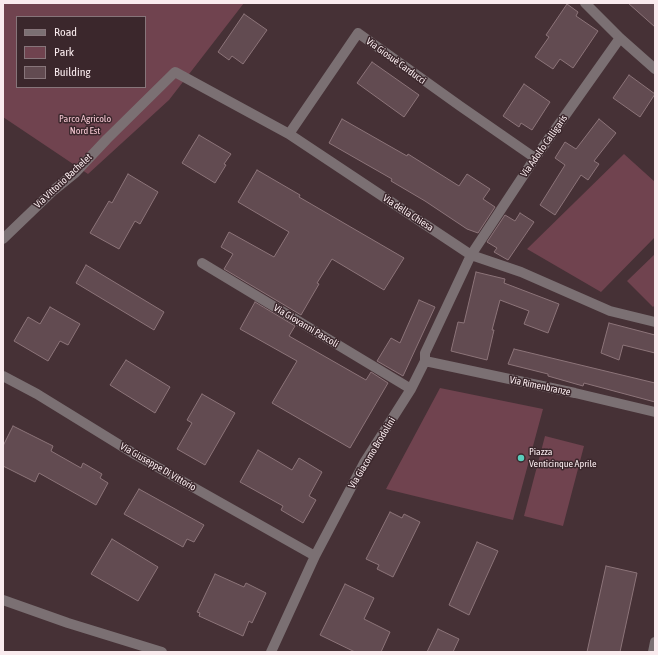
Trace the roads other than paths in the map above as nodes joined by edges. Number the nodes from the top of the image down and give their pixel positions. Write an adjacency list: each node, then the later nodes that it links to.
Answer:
1 (585, 3): 2 (street)
2 (620, 38): 3 (street); 6 (street, Via Adolfo Calligaris)
3 (655, 69)
4 (175, 72): 5 (street, Via della Chiesa); 7 (street, Via Vittorio Bachelet)
5 (288, 134): 6 (street, Via Giosuè Carducci); 8 (street, Via della Chiesa)
6 (535, 158): 8 (street, Via Adolfo Calligaris)
7 (3, 239)
8 (471, 255): 10 (street, Via della Chiesa); 11 (street, Via Giacomo Brodolini)
9 (202, 263): 13 (street, Via Giovanni Pascoli)
10 (655, 322)
11 (425, 361): 13 (street, Via Giacomo Brodolini); 14 (street, Via Rimenbranze)
12 (3, 376): 15 (street, Via Giuseppe Di Vittorio)
13 (411, 389): 15 (street, Via Giacomo Brodolini)
14 (655, 412)
15 (315, 556): 19 (street, Via Giacomo Brodolini)
16 (3, 600): 18 (street)
17 (655, 642): 20 (street)
18 (162, 652)
19 (270, 652)
20 (653, 652)

